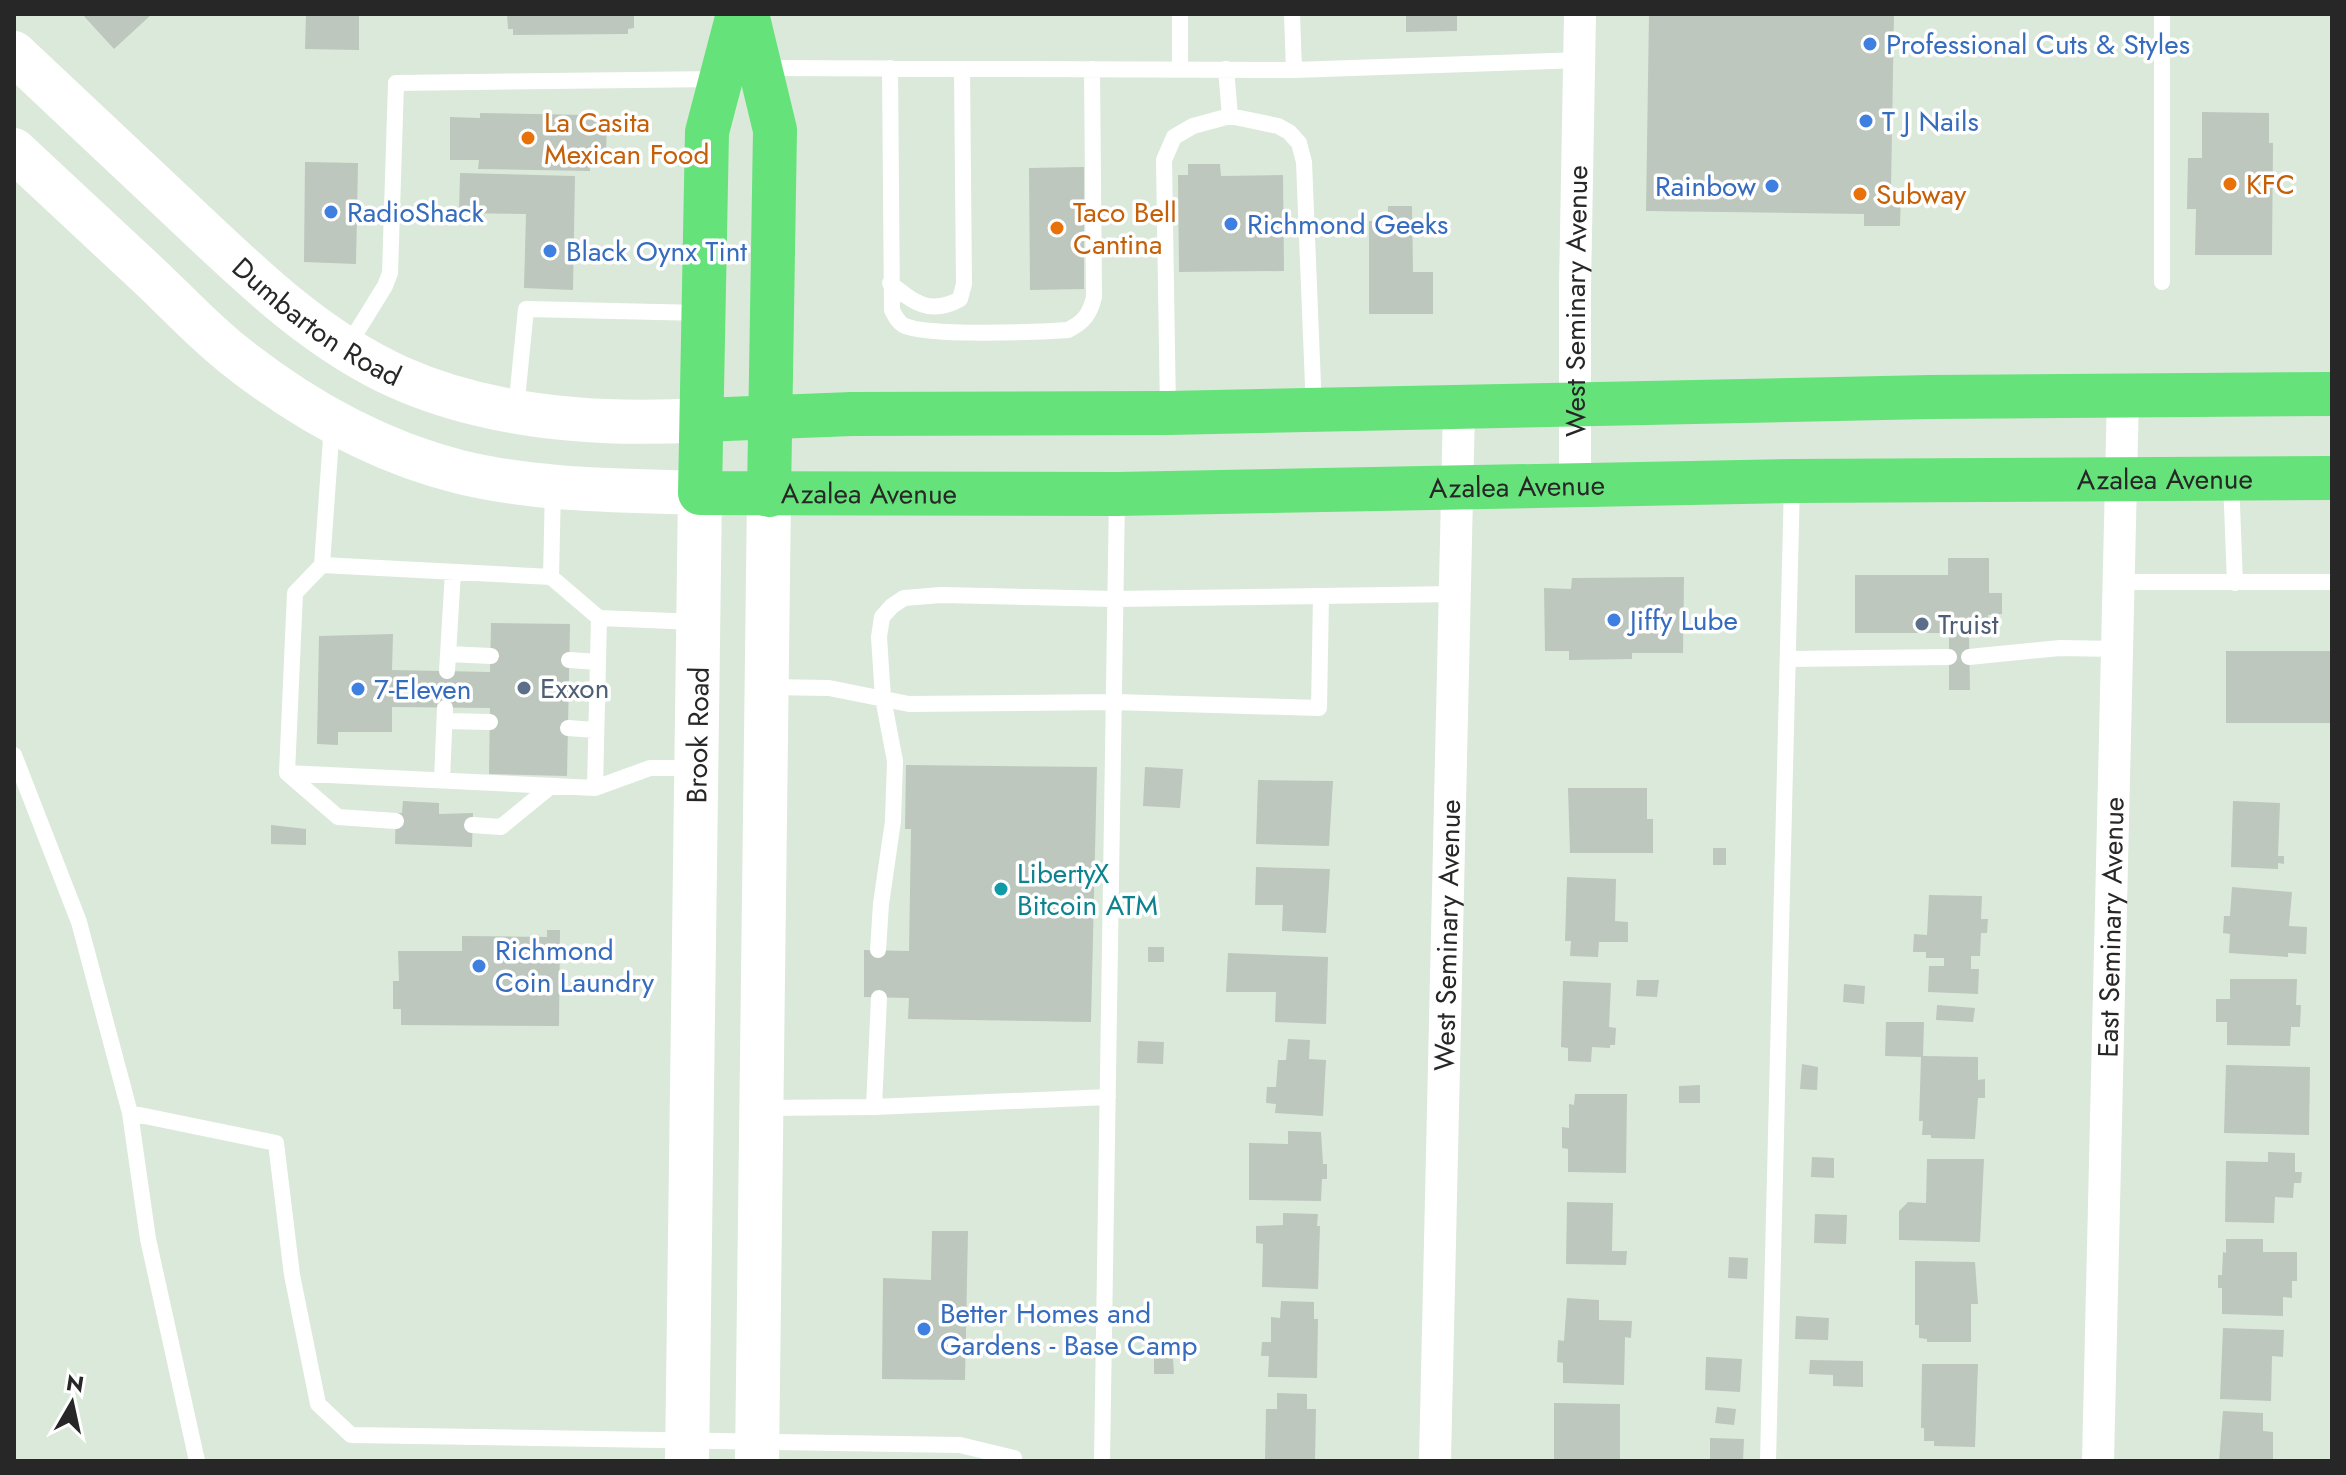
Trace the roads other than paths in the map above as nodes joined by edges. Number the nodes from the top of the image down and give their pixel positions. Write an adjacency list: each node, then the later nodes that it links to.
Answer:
1 (738, 14): 15 (main road, Brook Road)
2 (747, 14): 15 (main road, Brook Road)
3 (1180, 14): 12 (lane)
4 (1292, 14): 14 (lane)
5 (1580, 14): 8 (street, West Seminary Avenue)
6 (2162, 14): 18 (lane)
7 (14, 53): 21 (main road, Dumbarton Road)
8 (1580, 60): 14 (lane); 24 (street, West Seminary Avenue)
9 (890, 68): 10 (lane); 15 (lane); 19 (lane)
10 (962, 69): 11 (lane); 19 (lane)
11 (1092, 69): 12 (lane); 19 (lane)
12 (1180, 69): 13 (lane)
13 (1226, 69): 14 (lane); 16 (lane)
14 (1294, 70)
15 (740, 74): 20 (main road, Brook Road); 21 (lane); 29 (main road, Brook Road)
16 (1230, 116): 26 (lane); 28 (lane)
17 (14, 150): 31 (main road)
18 (2162, 282)
19 (890, 283)
20 (703, 313): 27 (lane); 30 (main road, Brook Road)
21 (346, 350): 27 (main road, Dumbarton Road)
22 (2332, 394): 23 (main road)
23 (2123, 395): 24 (main road); 32 (street, East Seminary Avenue)
24 (1573, 406): 25 (main road); 37 (street, West Seminary Avenue)
25 (1459, 408): 26 (main road); 38 (street, West Seminary Avenue)
26 (1314, 411): 28 (main road)
27 (516, 412): 30 (main road, Dumbarton Road)
28 (1168, 413): 29 (main road)
29 (770, 417): 30 (main road); 41 (main road, Brook Road)
30 (702, 420): 39 (main road, Brook Road)
31 (332, 422): 36 (main road); 42 (lane)
32 (2122, 478): 33 (main road, Azalea Avenue); 35 (main road, Azalea Avenue); 45 (street, East Seminary Avenue)
33 (2231, 478): 34 (main road, Azalea Avenue); 47 (lane)
34 (2332, 478)
35 (1792, 481): 37 (main road, Azalea Avenue); 57 (lane)
36 (553, 485): 39 (main road); 44 (lane)
37 (1575, 485): 38 (main road, Azalea Avenue)
38 (1458, 486): 40 (main road, Azalea Avenue); 48 (street, West Seminary Avenue)
39 (700, 493): 41 (main road, Azalea Avenue); 52 (main road, Brook Road)
40 (1117, 494): 41 (main road, Azalea Avenue); 50 (lane)
41 (769, 495): 60 (main road, Brook Road)
42 (322, 565): 43 (lane); 68 (lane)
43 (453, 572): 44 (lane); 54 (lane)
44 (551, 577): 51 (lane)
45 (2119, 582): 47 (lane); 53 (street, East Seminary Avenue)
46 (2332, 582): 47 (lane)
47 (2235, 583)
48 (1456, 594): 49 (lane); 85 (street, West Seminary Avenue)
49 (1321, 596): 50 (lane); 62 (lane)
50 (1115, 599): 61 (lane); 62 (lane)
51 (599, 618): 52 (lane); 59 (lane)
52 (699, 623): 67 (main road, Brook Road)
53 (2116, 649): 56 (lane); 87 (street, East Seminary Avenue)
54 (491, 656)
55 (1949, 657): 57 (lane)
56 (1969, 657)
57 (1788, 659): 86 (lane)
58 (569, 660): 59 (lane)
59 (598, 662): 65 (lane)
60 (766, 687): 61 (lane); 78 (main road, Brook Road)
61 (883, 698): 62 (lane); 74 (lane)
62 (1114, 702): 76 (lane)
63 (490, 722): 69 (lane)
64 (568, 728): 65 (lane)
65 (595, 730): 71 (lane)
66 (14, 755): 79 (lane)
67 (697, 768): 71 (lane); 80 (main road, Brook Road)
68 (287, 773): 69 (lane); 72 (lane)
69 (442, 780): 70 (lane)
70 (551, 786): 71 (lane); 73 (lane)
71 (595, 788)
72 (396, 821)
73 (472, 825)
74 (878, 950)
75 (879, 998): 77 (lane)
76 (1108, 1097): 77 (lane); 84 (lane)
77 (874, 1107): 78 (lane)
78 (763, 1108): 81 (main road, Brook Road)
79 (130, 1113): 80 (lane); 82 (lane)
80 (688, 1451): 81 (lane)
81 (757, 1452): 83 (lane)
82 (197, 1461)
83 (1014, 1461)
84 (1102, 1461)
85 (1435, 1461)
86 (1768, 1461)
87 (2098, 1461)

